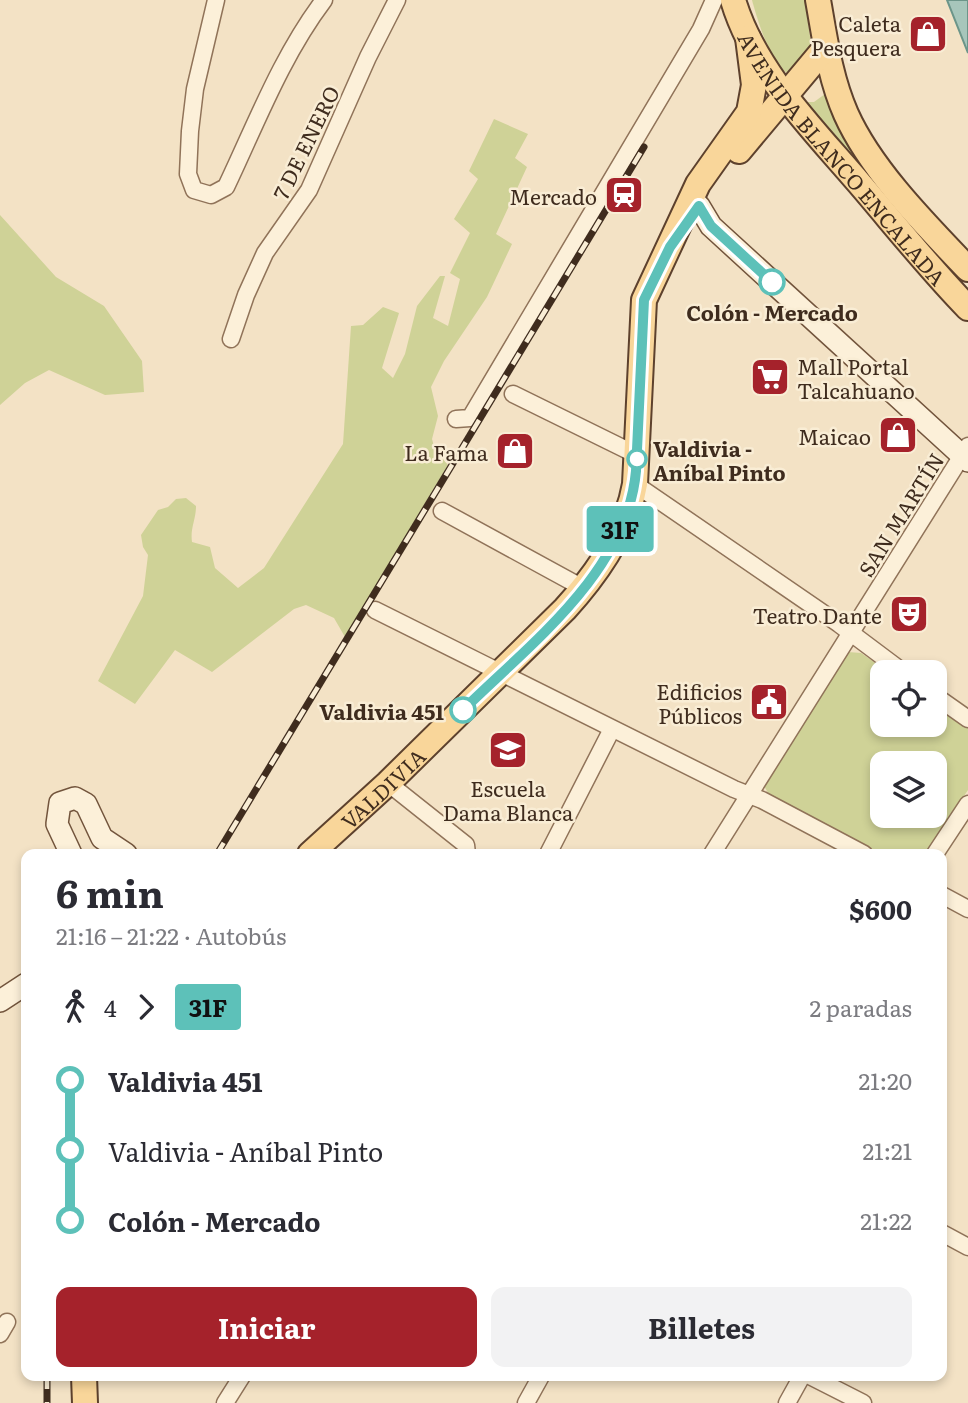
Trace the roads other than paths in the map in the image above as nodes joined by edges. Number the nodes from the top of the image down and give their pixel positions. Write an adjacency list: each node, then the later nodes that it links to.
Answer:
1 (216, 0): 2 (street)
2 (324, 0)
3 (397, 0): 12 (street, 7 DE ENERO)
4 (818, 0): 7 (main road, AVENIDA BLANCO ENCALADA)
5 (727, 2): 6 (main road, AVENIDA BLANCO ENCALADA); 14 (street)
6 (748, 38): 8 (main road, AVENIDA BLANCO ENCALADA); 9 (main road, VALDIVIA)
7 (826, 47): 8 (main road, VALDIVIA); 10 (main road, AVENIDA BLANCO ENCALADA)
8 (787, 95): 9 (main road, VALDIVIA); 11 (main road, AVENIDA BLANCO ENCALADA)
9 (697, 198): 15 (main road); 16 (main road, VALDIVIA)
10 (968, 269)
11 (968, 308)
12 (232, 340)
13 (513, 394): 16 (street)
14 (456, 419)
15 (966, 454): 21 (street, SAN MARTÍN)
16 (637, 455): 17 (main road, VALDIVIA)
17 (635, 484): 19 (main road, VALDIVIA); 21 (street)
18 (442, 511): 19 (street)
19 (583, 588): 23 (main road, VALDIVIA)
20 (375, 610): 23 (street)
21 (851, 633): 22 (street); 28 (street, SAN MARTÍN)
22 (887, 660)
23 (500, 674): 26 (street); 27 (main road, VALDIVIA)
24 (947, 704): 25 (street)
25 (968, 719)
26 (612, 729): 28 (street); 34 (street)
27 (388, 783): 32 (main road, VALDIVIA); 33 (street)
28 (749, 795): 35 (street, SAN MARTÍN); 36 (street)
29 (968, 804): 37 (street)
30 (69, 849): 31 (main road)
31 (118, 849)
32 (315, 849)
33 (468, 849)
34 (551, 849)
35 (715, 849)
36 (854, 849)
37 (938, 849)
38 (947, 898): 39 (street)
39 (968, 909)
40 (21, 987): 41 (main road)
41 (0, 1001)
42 (947, 1236): 43 (street)
43 (968, 1247)
44 (84, 1381): 49 (main road)
45 (239, 1381): 50 (street)
46 (538, 1381): 51 (street)
47 (799, 1381): 52 (street)
48 (820, 1381): 53 (street)
49 (85, 1403)
50 (225, 1403)
51 (526, 1403)
52 (787, 1403)
53 (863, 1403)

